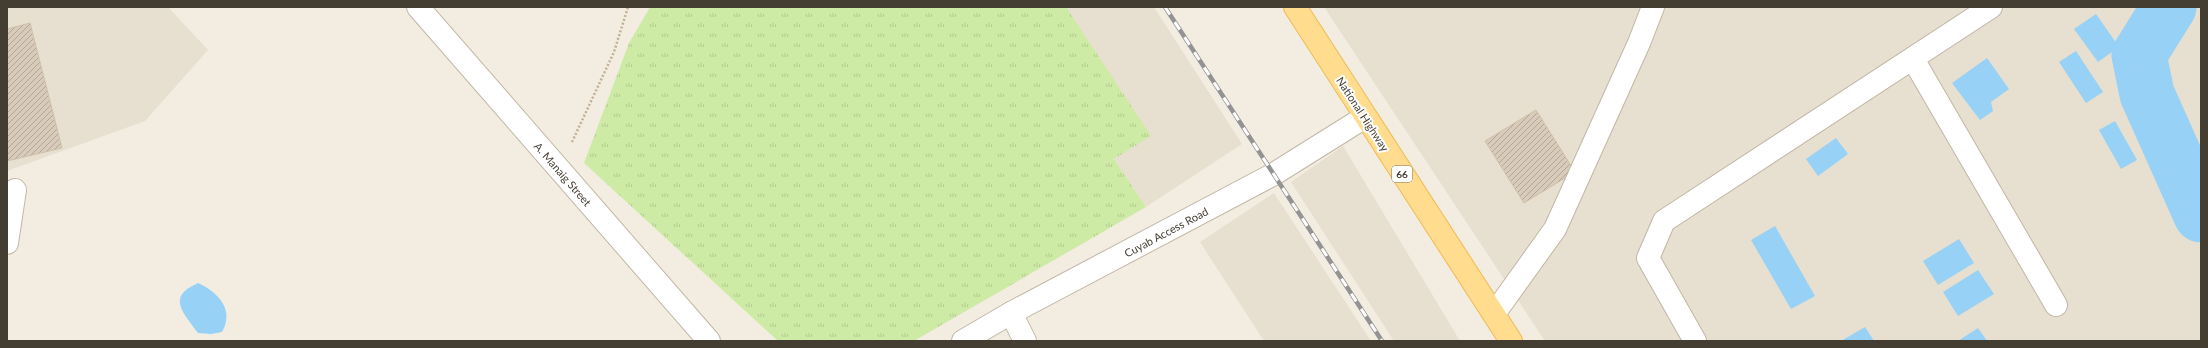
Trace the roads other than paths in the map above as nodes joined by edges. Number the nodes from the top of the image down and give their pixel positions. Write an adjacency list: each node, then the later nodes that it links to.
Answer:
1 (418, 7): 12 (street, A. Manaig Street)
2 (1295, 7): 6 (main road, National Highway / 66)
3 (1653, 7): 11 (street)
4 (1990, 7): 5 (street)
5 (1913, 59): 9 (street); 16 (street)
6 (1365, 117): 10 (street, Cuyab Access Road); 11 (main road, National Highway / 66)
7 (15, 190): 8 (street)
8 (7, 243)
9 (2056, 305)
10 (1011, 313): 13 (street, Cuyab Access Road); 14 (street)
11 (1494, 314): 15 (main road, National Highway / 66)
12 (709, 341)
13 (963, 341)
14 (1025, 341)
15 (1511, 341)
16 (1695, 341)

